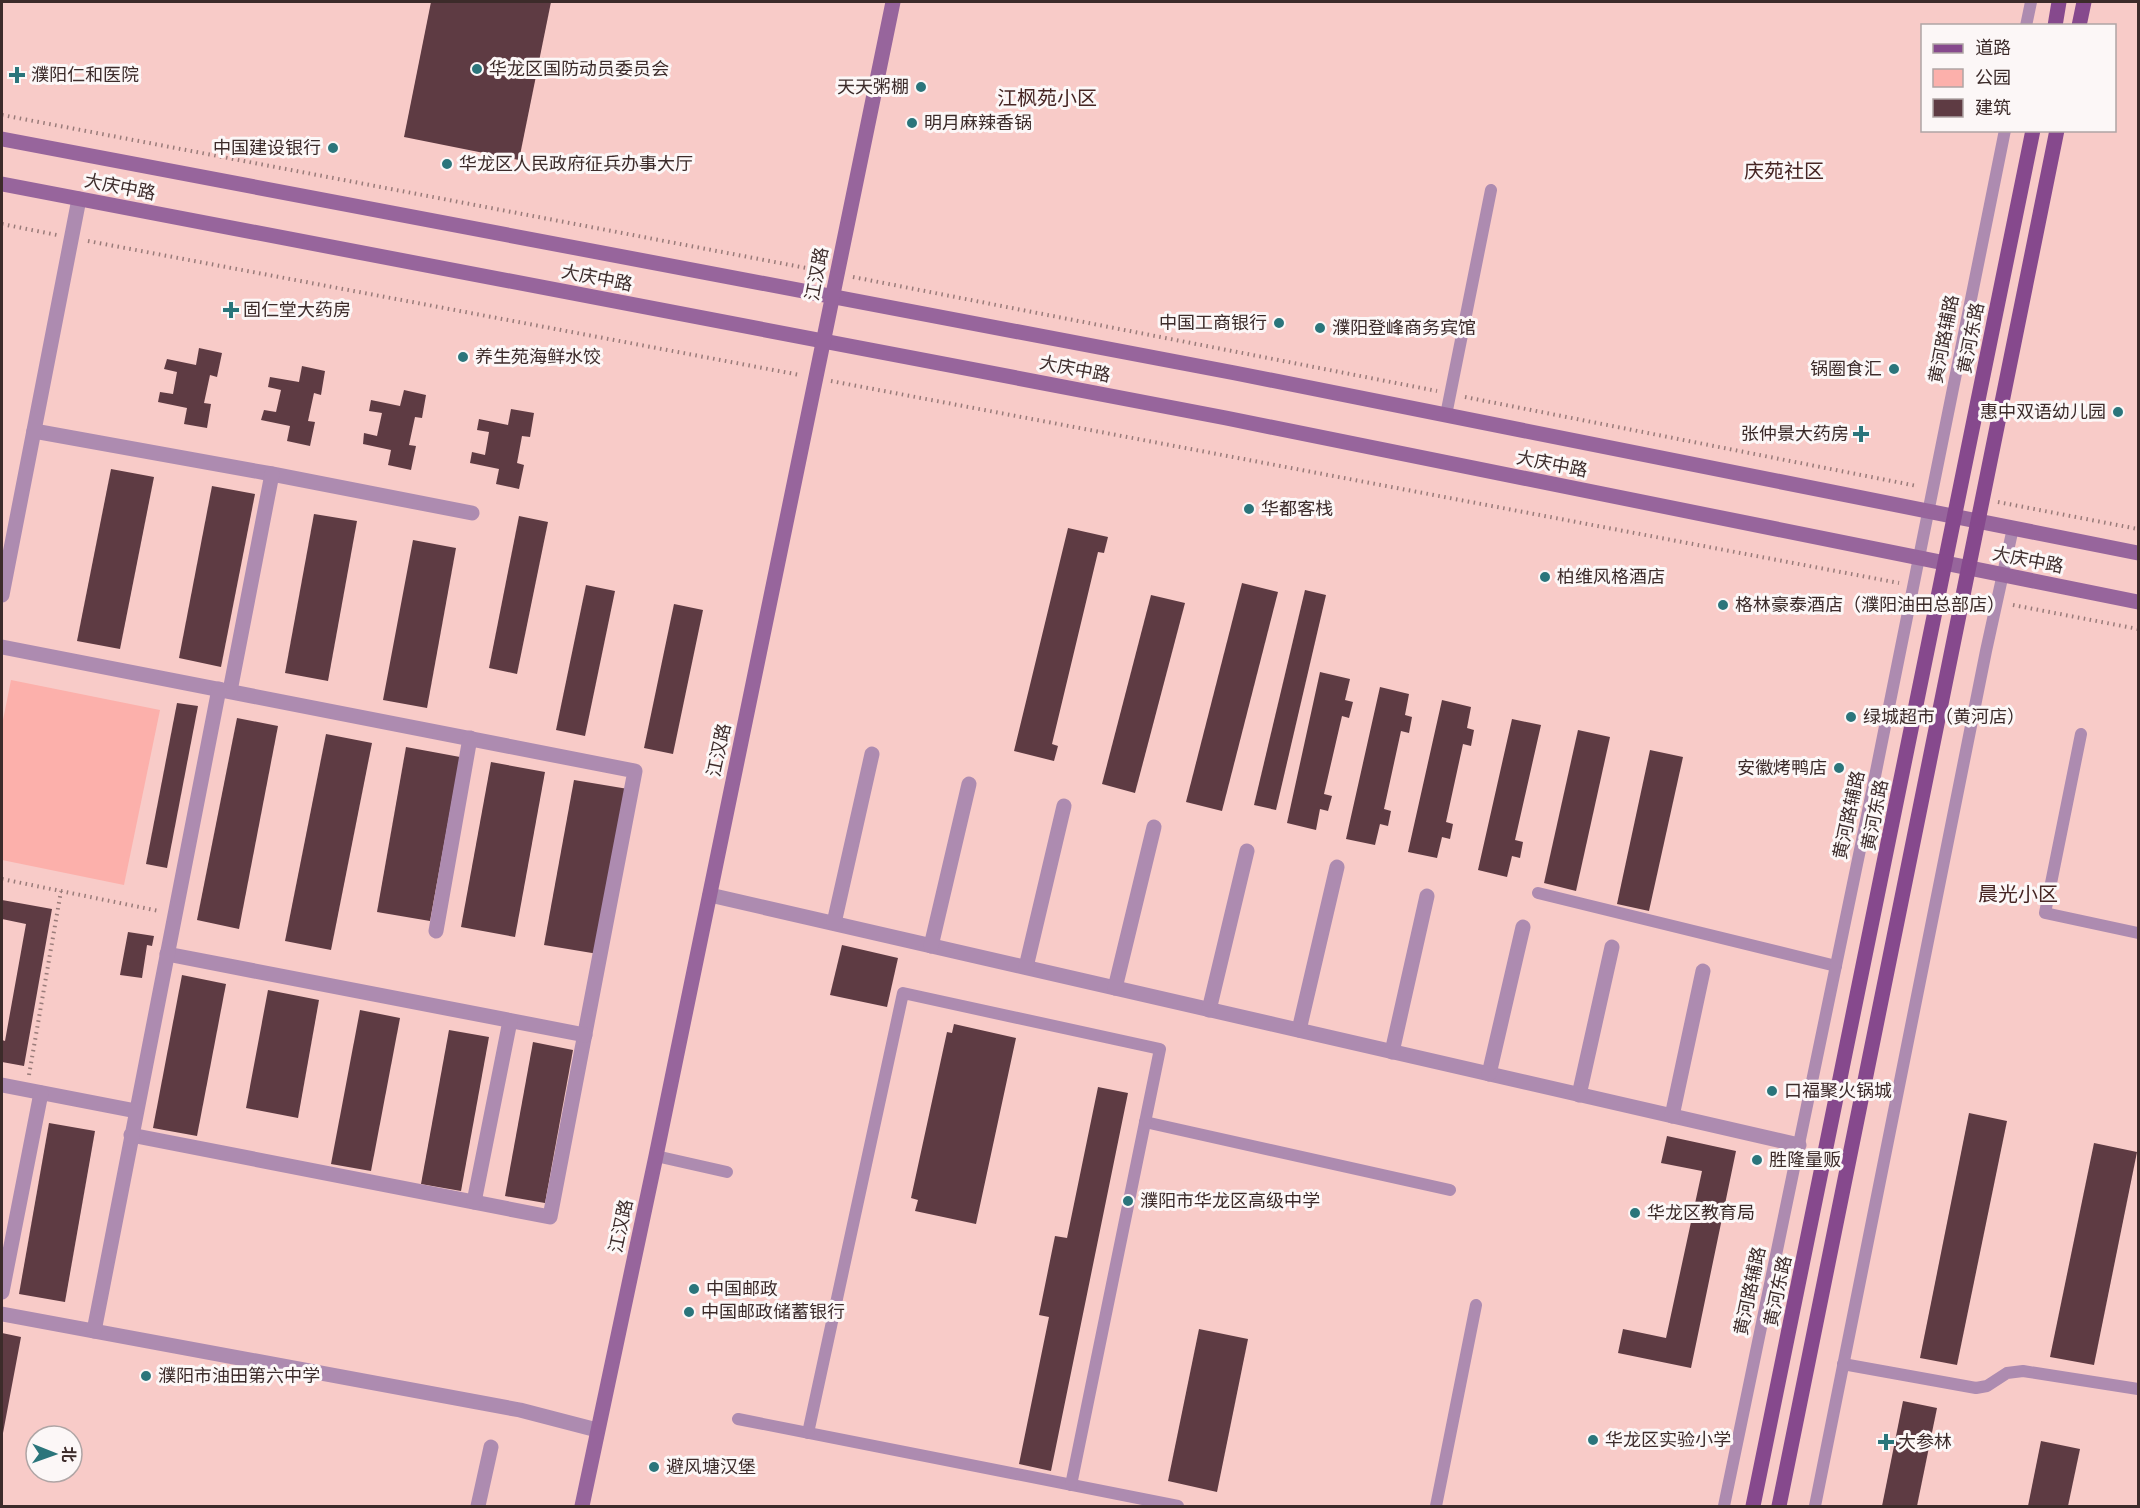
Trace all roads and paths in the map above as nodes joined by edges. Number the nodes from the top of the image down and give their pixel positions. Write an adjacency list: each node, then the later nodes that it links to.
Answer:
1 (893, 2): 18 (main road, 江汉路)
2 (2031, 2): 5 (lane)
3 (2059, 2): 6 (main road)
4 (2084, 2): 7 (main road)
5 (2026, 24)
6 (2055, 24)
7 (2079, 24)
8 (2, 116): 18 (path)
9 (2005, 132): 26 (lane, 黄河路辅路)
10 (2033, 132): 30 (main road, 黄河东路)
11 (2057, 132): 27 (main road)
12 (2, 139): 19 (main road, 大庆中路)
13 (2, 184): 15 (main road, 大庆中路)
14 (1491, 190): 22 (lane)
15 (79, 199): 17 (street); 20 (main road, 大庆中路)
16 (2, 224): 17 (path)
17 (72, 238): 21 (path); 24 (street)
18 (837, 273): 19 (main road, 江汉路); 22 (path)
19 (832, 296): 20 (main road, 江汉路); 23 (main road, 大庆中路)
20 (824, 341): 21 (main road, 江汉路); 35 (main road, 大庆中路)
21 (816, 378): 39 (path); 57 (main road, 江汉路)
22 (1451, 394): 23 (lane); 26 (path)
23 (1446, 415): 28 (main road, 大庆中路)
24 (34, 431): 25 (street); 40 (street)
25 (272, 474): 29 (street); 45 (street)
26 (1933, 489): 28 (lane, 黄河路辅路)
27 (1983, 499): 31 (main road); 33 (path)
28 (1928, 511): 30 (main road, 大庆中路); 35 (lane, 黄河路辅路)
29 (472, 513)
30 (1955, 516): 31 (main road, 大庆中路); 36 (main road, 黄河东路)
31 (1978, 521): 32 (main road, 大庆中路); 37 (main road)
32 (2013, 528): 34 (main road, 大庆中路); 38 (lane)
33 (2139, 529)
34 (2139, 553)
35 (1919, 558): 36 (main road, 大庆中路); 39 (lane, 黄河路辅路)
36 (1946, 563): 37 (main road, 大庆中路); 105 (main road, 黄河东路)
37 (1969, 567): 38 (main road, 大庆中路); 106 (main road)
38 (2003, 574): 41 (lane); 42 (main road, 大庆中路)
39 (1913, 586): 67 (lane, 黄河路辅路)
40 (2, 595)
41 (1997, 602): 43 (path); 93 (lane)
42 (2139, 602)
43 (2139, 629)
44 (2, 647): 45 (street)
45 (225, 690): 47 (street); 59 (street)
46 (2081, 734): 63 (lane)
47 (470, 738): 62 (street); 74 (street)
48 (872, 754): 60 (street)
49 (969, 784): 64 (street)
50 (1064, 806): 68 (street)
51 (1154, 827): 70 (street)
52 (1247, 851): 71 (street)
53 (1337, 867): 73 (street)
54 (2, 879): 55 (path)
55 (61, 891): 59 (path); 78 (path)
56 (1538, 893): 67 (lane)
57 (710, 895): 60 (street); 85 (main road, 江汉路)
58 (1427, 896): 75 (street)
59 (175, 914): 66 (street)
60 (834, 923): 64 (street)
61 (1522, 927): 76 (street)
62 (436, 931)
63 (2139, 933)
64 (932, 946): 68 (street)
65 (1612, 947): 79 (street)
66 (167, 954): 72 (street); 80 (street)
67 (1836, 966): 84 (lane, 黄河路辅路)
68 (1026, 967): 70 (street)
69 (1703, 971): 81 (street)
70 (1115, 988): 71 (street)
71 (1209, 1010): 73 (street)
72 (510, 1021): 74 (street); 88 (street)
73 (1299, 1030): 75 (street)
74 (585, 1035): 88 (street)
75 (1392, 1052): 76 (street)
76 (1489, 1074): 79 (street)
77 (2, 1085): 78 (street)
78 (34, 1092): 80 (street); 89 (street)
79 (1579, 1095): 81 (street)
80 (136, 1111): 83 (street)
81 (1672, 1116): 84 (street)
82 (1145, 1122): 87 (lane); 97 (lane); 99 (lane)
83 (131, 1135): 88 (street); 92 (street)
84 (1799, 1145): 104 (lane, 黄河路辅路)
85 (656, 1156): 86 (lane); 96 (main road, 江汉路)
86 (727, 1172)
87 (1450, 1190)
88 (474, 1202)
89 (2, 1292)
90 (1476, 1305): 103 (lane)
91 (2, 1314): 92 (street)
92 (94, 1331): 96 (street)
93 (1843, 1364): 94 (lane); 107 (lane)
94 (2139, 1389)
95 (738, 1419): 97 (lane)
96 (597, 1430): 101 (main road, 江汉路)
97 (808, 1433): 99 (lane)
98 (491, 1447): 100 (street)
99 (1071, 1485): 102 (lane)
100 (478, 1506)
101 (582, 1506)
102 (1178, 1506)
103 (1436, 1506)
104 (1724, 1506)
105 (1754, 1506)
106 (1779, 1506)
107 (1815, 1506)

